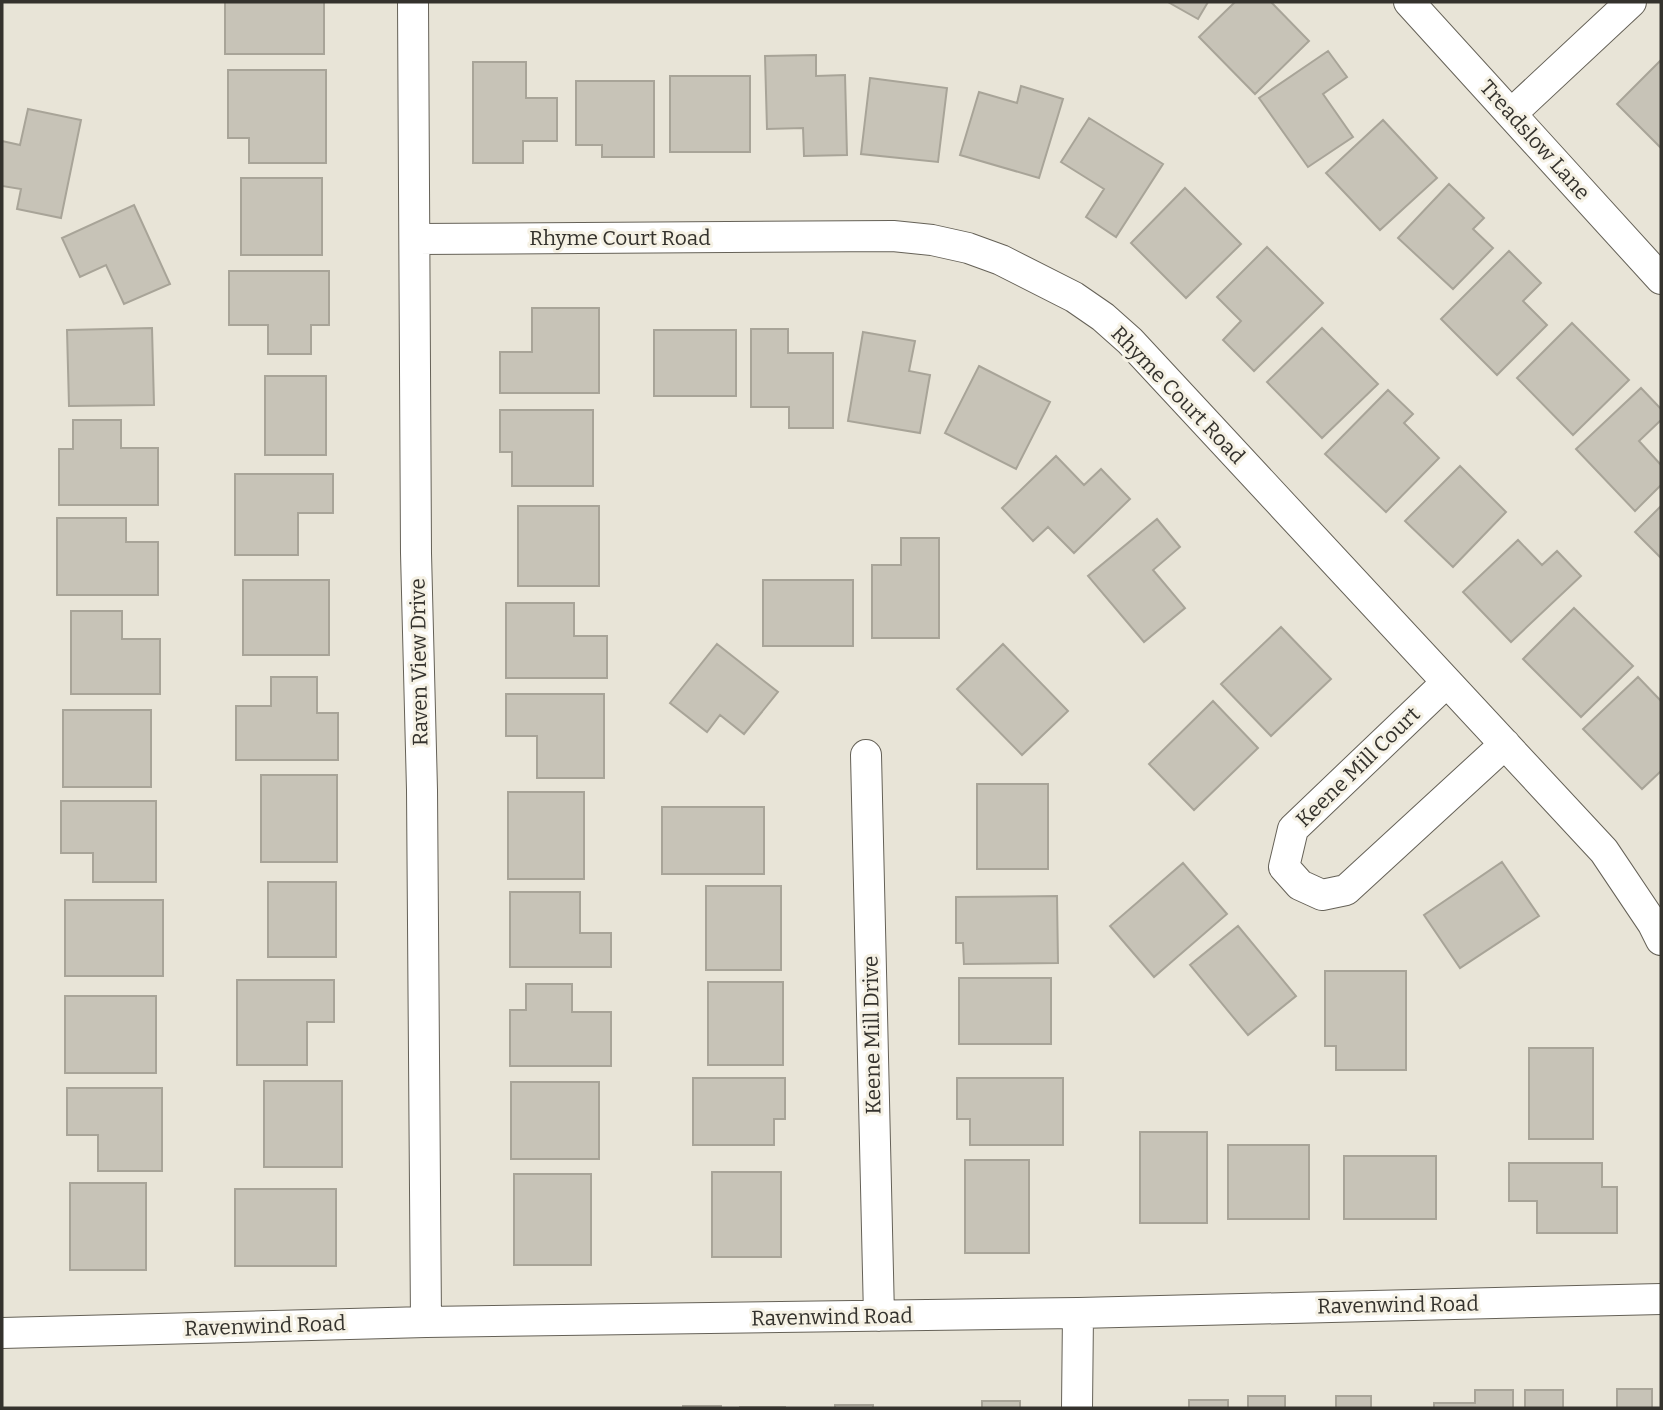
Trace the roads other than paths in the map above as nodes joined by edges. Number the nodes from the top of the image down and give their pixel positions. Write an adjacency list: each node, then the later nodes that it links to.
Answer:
1 (413, 2): 5 (street, Raven View Drive)
2 (1409, 2): 4 (street, Treadslow Lane)
3 (1632, 2): 4 (street)
4 (1511, 114): 6 (street, Treadslow Lane)
5 (416, 239): 7 (street, Rhyme Court Road); 14 (street, Raven View Drive)
6 (1661, 279)
7 (1447, 682): 8 (street, Rhyme Court Road); 8 (street, Keene Mill Court)
8 (1505, 744): 10 (street, Rhyme Court Road)
9 (866, 755): 13 (street, Keene Mill Drive)
10 (1661, 940)
11 (1661, 1299): 12 (street, Ravenwind Road)
12 (1078, 1313): 13 (street, Ravenwind Road); 16 (street)
13 (879, 1316): 14 (street, Ravenwind Road)
14 (426, 1322): 15 (street, Ravenwind Road)
15 (2, 1333)
16 (1077, 1408)

